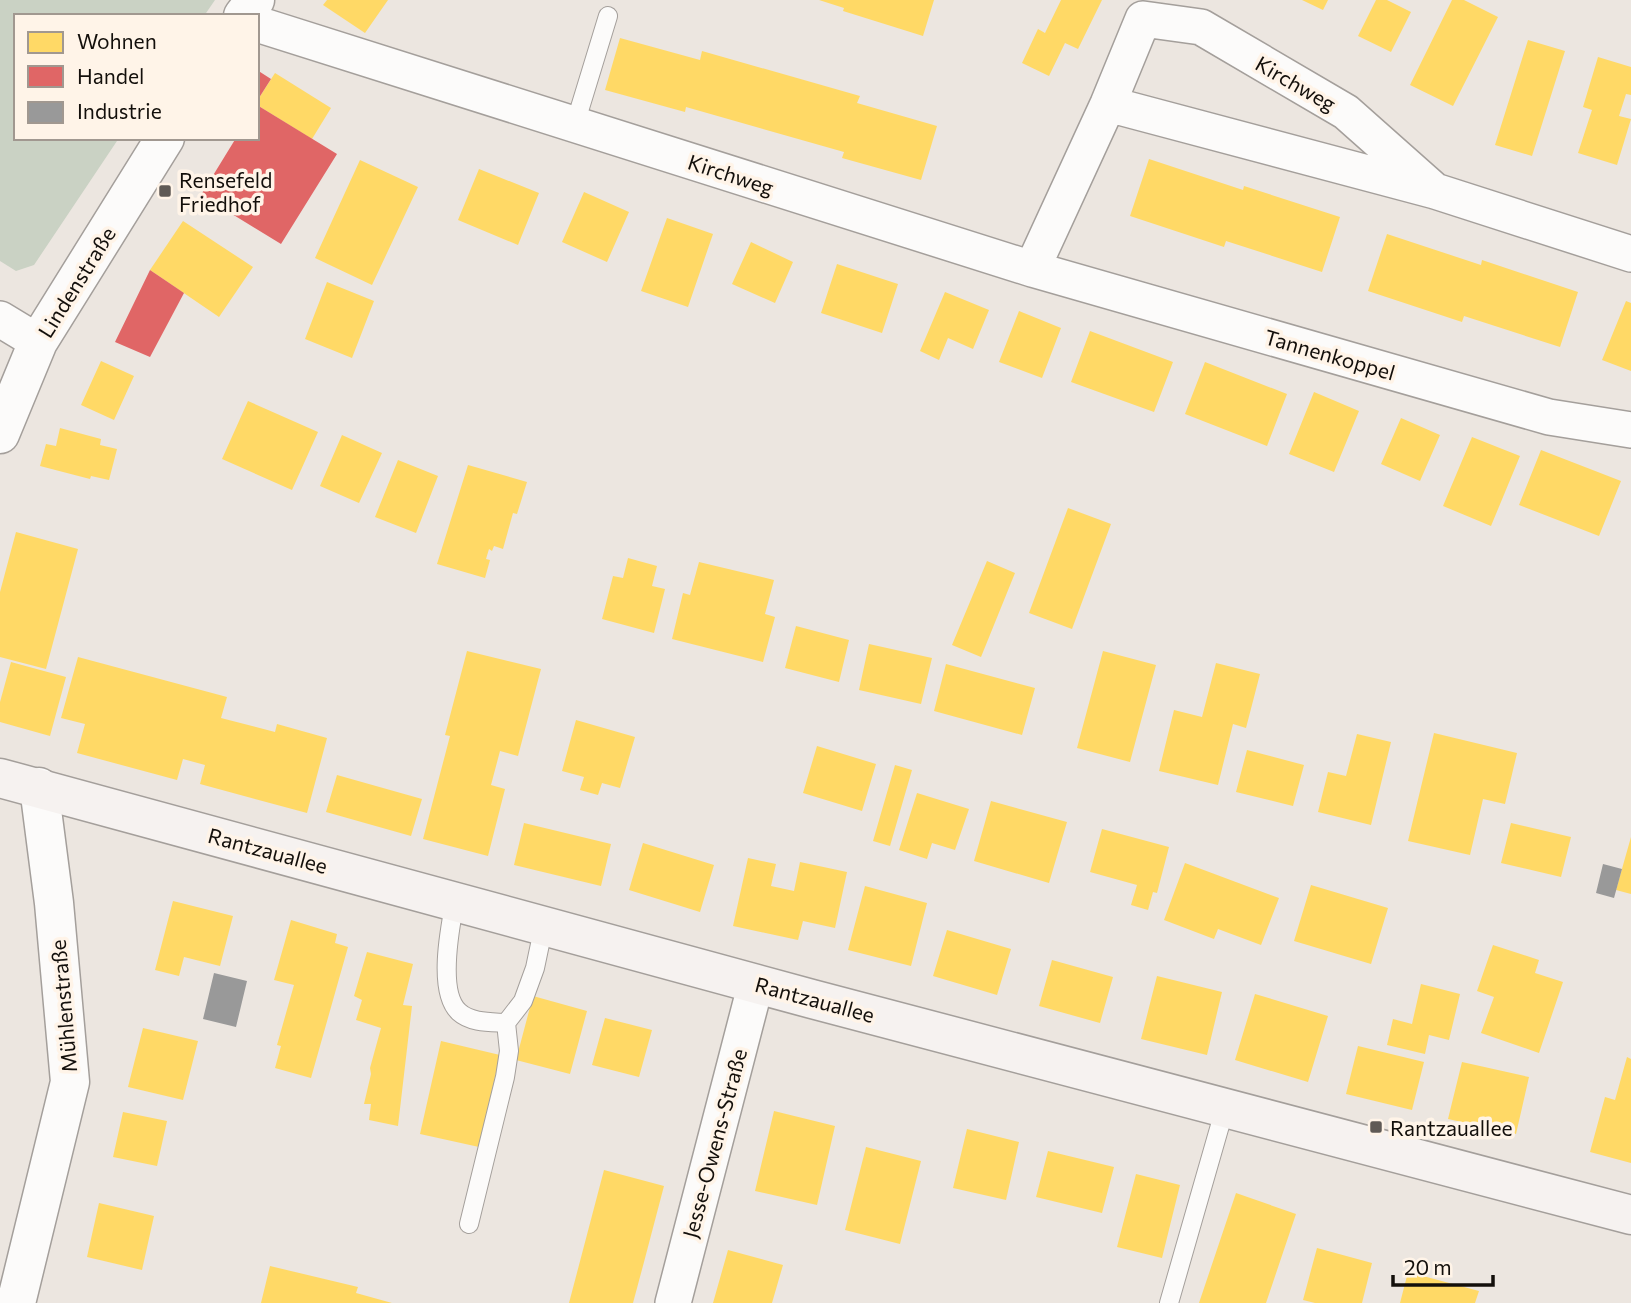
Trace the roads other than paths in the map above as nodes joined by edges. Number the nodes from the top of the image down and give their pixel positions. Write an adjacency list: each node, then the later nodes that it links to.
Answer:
1 (608, 16): 4 (lane)
2 (259, 25): 4 (street, Kirchweg)
3 (1108, 104): 6 (street, Kirchweg); 6 (street, Kirchweg); 8 (street, Kirchweg)
4 (575, 124): 8 (street, Kirchweg)
5 (164, 140): 10 (street, Lindenstraße)
6 (1435, 191): 7 (street, Kirchweg)
7 (1631, 254)
8 (1032, 269): 11 (street, Tannenkoppel)
9 (0, 319): 10 (street)
10 (38, 342): 12 (street, Lindenstraße)
11 (1631, 430)
12 (0, 434)
13 (0, 778): 14 (main road, Rantzauallee)
14 (39, 787): 15 (main road, Rantzauallee); 22 (street, Mühlenstraße)
15 (455, 901): 16 (main road, Rantzauallee); 18 (lane)
16 (544, 925): 17 (main road, Rantzauallee); 18 (lane)
17 (756, 983): 19 (main road, Rantzauallee); 23 (street, Jesse-Owens-Straße)
18 (506, 1023): 21 (lane)
19 (1224, 1108): 20 (main road, Rantzauallee); 24 (lane)
20 (1631, 1216)
21 (469, 1224)
22 (16, 1303)
23 (673, 1303)
24 (1169, 1303)

